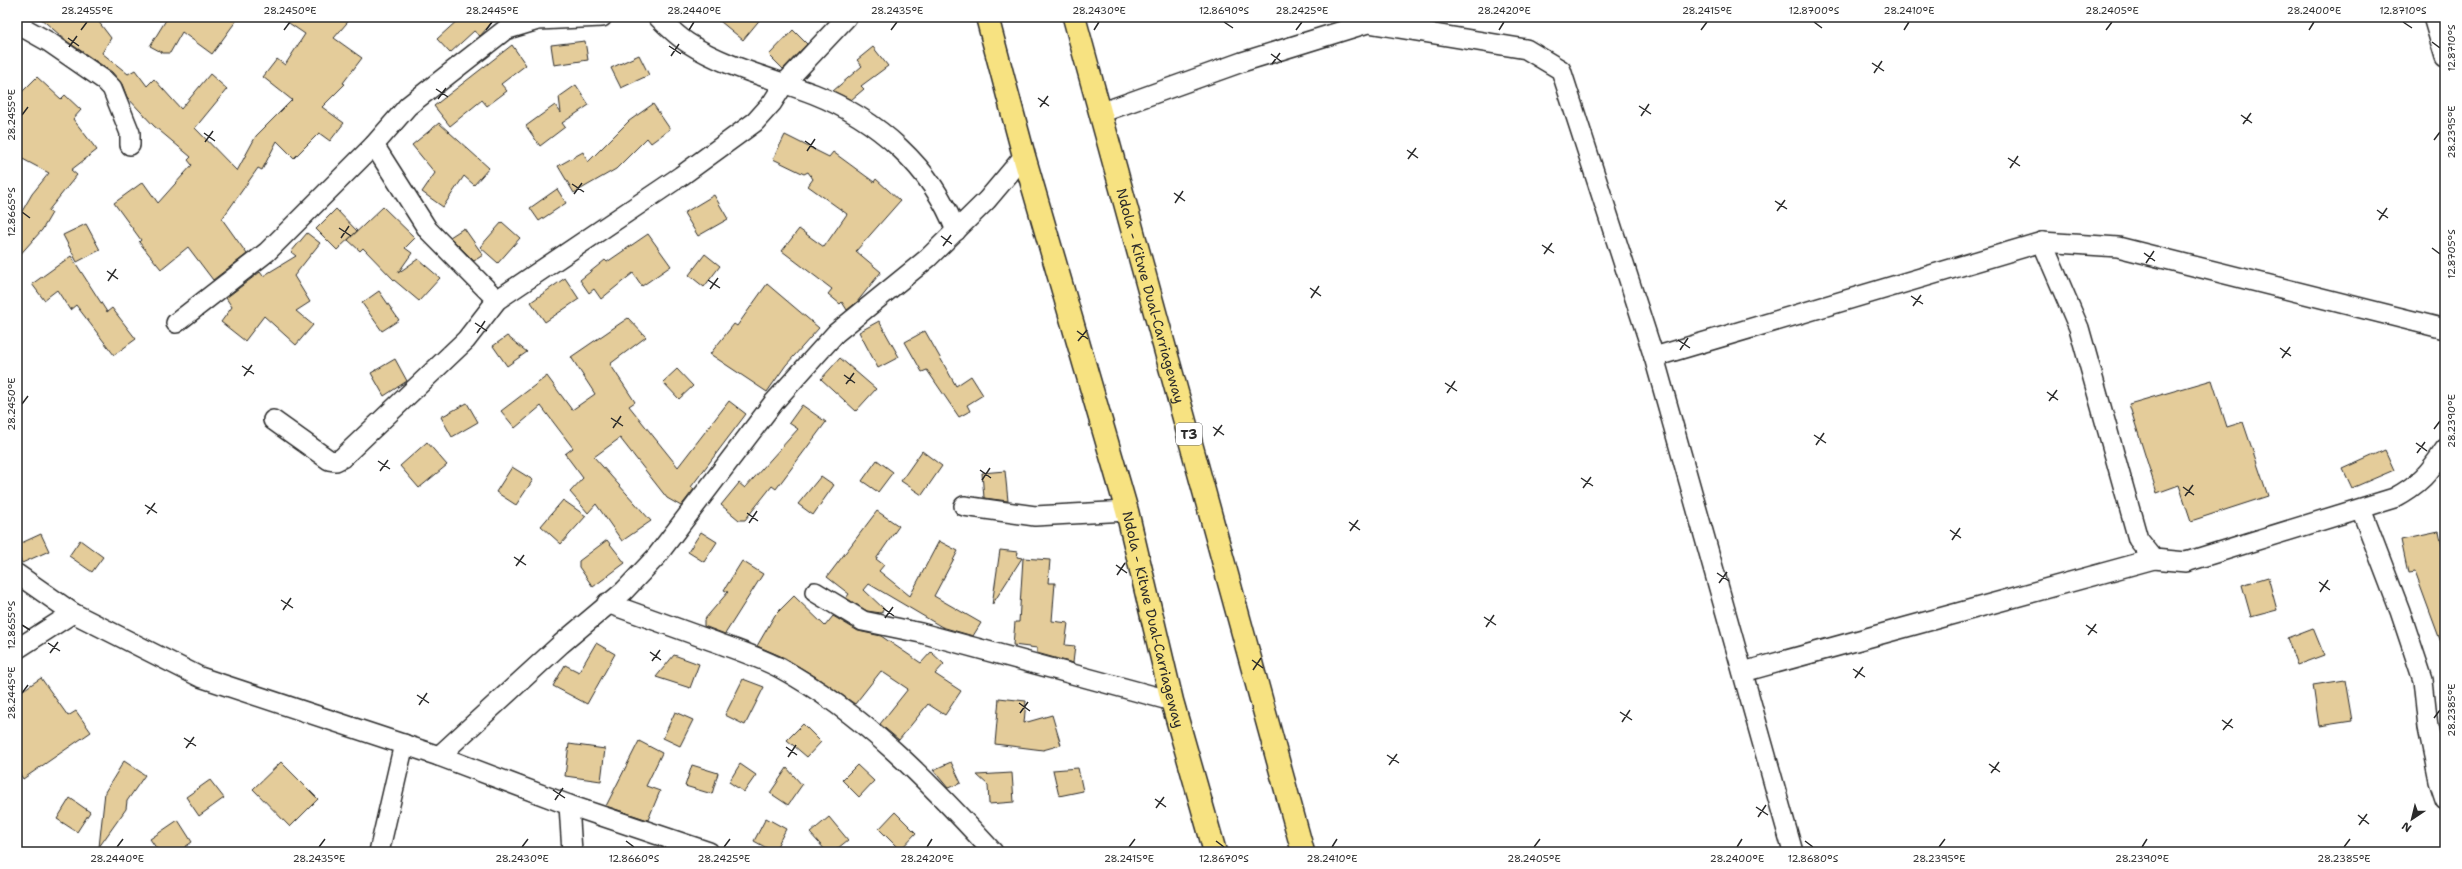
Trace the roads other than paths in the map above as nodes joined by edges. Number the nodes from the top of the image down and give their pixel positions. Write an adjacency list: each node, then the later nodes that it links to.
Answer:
1 (602, 17): 12 (street)
2 (658, 17): 9 (street)
3 (847, 17): 9 (street)
4 (987, 17): 13 (highway, Ndola - Kitwe Dual-Carriageway)
5 (1074, 17): 10 (highway, Ndola - Kitwe Dual-Carriageway / T3)
6 (2433, 17): 8 (street)
7 (17, 24): 11 (street)
8 (2445, 57)
9 (784, 84): 14 (street); 16 (street)
10 (1100, 113): 19 (street); 42 (highway, Ndola - Kitwe Dual-Carriageway / T3)
11 (130, 145)
12 (374, 145): 16 (street); 17 (street)
13 (1024, 156): 14 (street); 24 (highway, Ndola - Kitwe Dual-Carriageway)
14 (956, 231): 28 (street)
15 (2042, 242): 18 (street); 19 (street); 25 (street)
16 (497, 300): 20 (street)
17 (176, 323)
18 (2445, 329)
19 (1654, 357): 31 (street)
20 (273, 420)
21 (2445, 448): 23 (street)
22 (964, 506): 24 (street)
23 (2361, 509): 25 (street); 35 (street)
24 (1127, 511): 32 (highway, Ndola - Kitwe Dual-Carriageway)
25 (2154, 559): 31 (street)
26 (17, 574): 29 (street)
27 (815, 592): 32 (street)
28 (607, 603): 34 (street); 40 (street)
29 (73, 613): 30 (street); 33 (street)
30 (17, 649)
31 (1742, 672): 43 (street)
32 (1172, 701): 41 (highway, Ndola - Kitwe Dual-Carriageway)
33 (404, 744): 34 (street); 37 (street)
34 (439, 756): 36 (street)
35 (2445, 799)
36 (569, 805): 38 (street); 39 (street)
37 (379, 852)
38 (572, 852)
39 (709, 852)
40 (993, 852)
41 (1214, 852)
42 (1303, 852)
43 (1793, 852)

